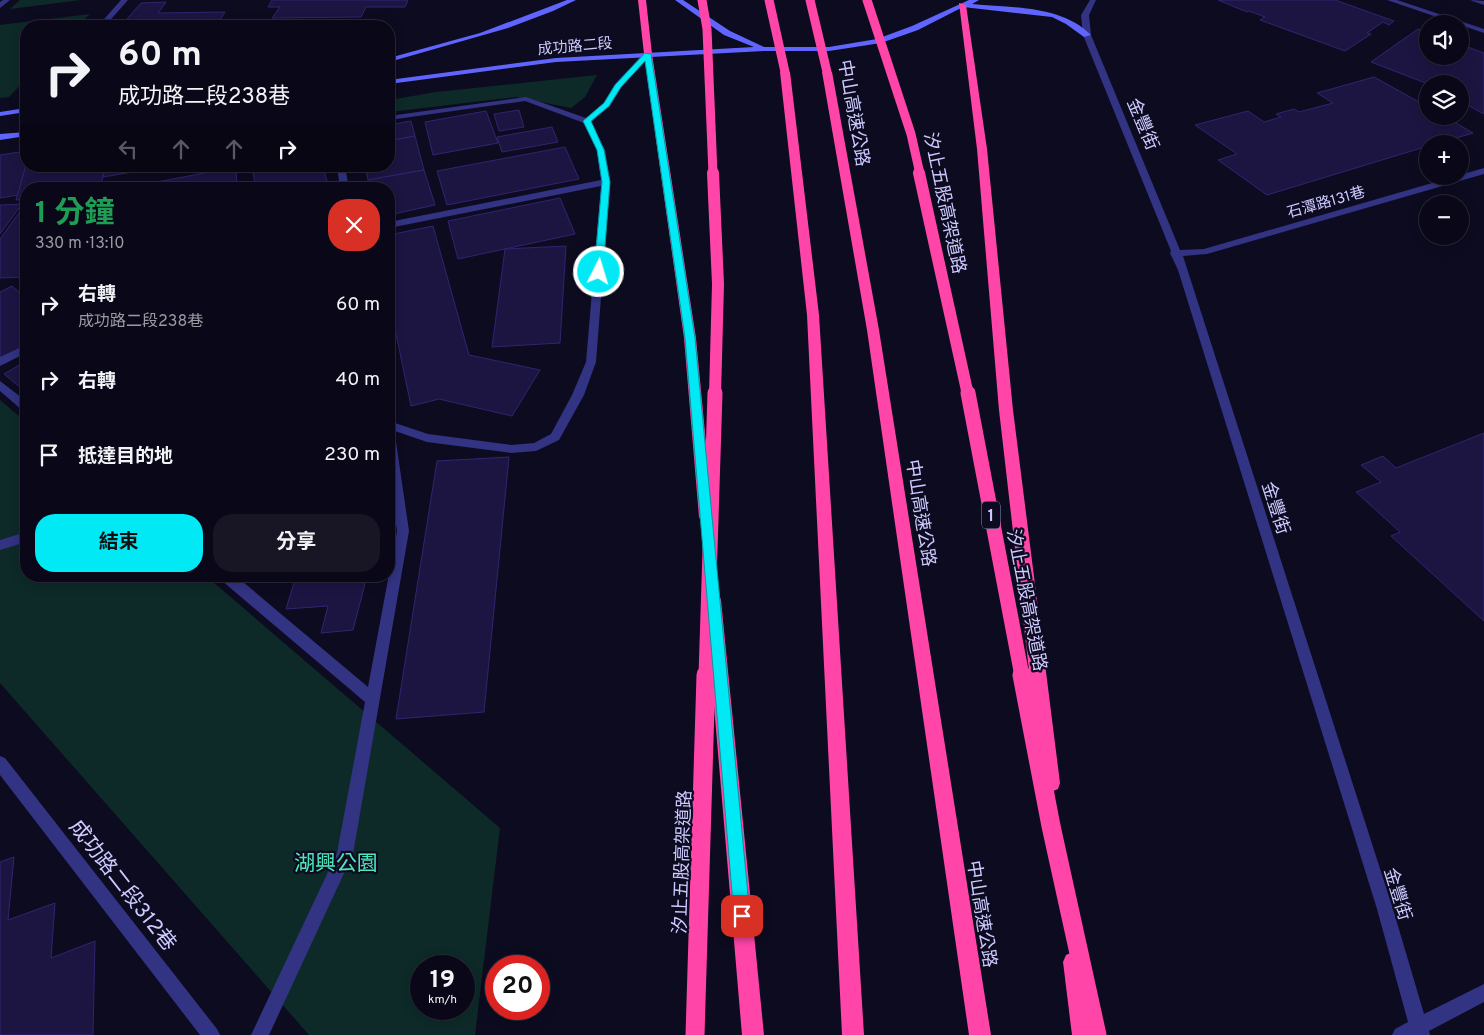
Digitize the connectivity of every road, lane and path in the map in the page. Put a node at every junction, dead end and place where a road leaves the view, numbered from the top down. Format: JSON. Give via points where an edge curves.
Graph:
{"nodes":[{"id":1,"x":7,"y":0,"type":"edge"},
{"id":2,"x":125,"y":0,"type":"edge"},
{"id":3,"x":573,"y":0,"type":"edge"},
{"id":4,"x":642,"y":0,"type":"edge"},
{"id":5,"x":678,"y":0,"type":"edge"},
{"id":6,"x":702,"y":0,"type":"edge"},
{"id":7,"x":769,"y":0,"type":"edge"},
{"id":8,"x":810,"y":0,"type":"edge"},
{"id":9,"x":866,"y":0,"type":"edge"},
{"id":10,"x":976,"y":0,"type":"edge"},
{"id":11,"x":1093,"y":0,"type":"edge"},
{"id":12,"x":1390,"y":0,"type":"edge"},
{"id":13,"x":1474,"y":0,"type":"edge"},
{"id":14,"x":961,"y":2,"type":"edge"},
{"id":15,"x":1484,"y":3,"type":"edge"},
{"id":16,"x":0,"y":6,"type":"edge"},
{"id":17,"x":107,"y":20,"type":"edge"},
{"id":18,"x":1484,"y":31,"type":"edge"},
{"id":19,"x":1087,"y":35,"type":"junction"},
{"id":20,"x":764,"y":49,"type":"junction"},
{"id":21,"x":648,"y":54,"type":"junction"},
{"id":22,"x":395,"y":59,"type":"edge"},
{"id":23,"x":395,"y":81,"type":"edge"},
{"id":24,"x":20,"y":110,"type":"edge"},
{"id":25,"x":0,"y":114,"type":"edge"},
{"id":26,"x":395,"y":117,"type":"edge"},
{"id":27,"x":587,"y":121,"type":"junction"},
{"id":28,"x":20,"y":135,"type":"edge"},
{"id":29,"x":0,"y":137,"type":"edge"},
{"id":30,"x":1484,"y":170,"type":"edge"},
{"id":31,"x":606,"y":182,"type":"junction"},
{"id":32,"x":395,"y":224,"type":"edge"},
{"id":33,"x":1175,"y":253,"type":"junction"},
{"id":34,"x":20,"y":352,"type":"edge"},
{"id":35,"x":0,"y":362,"type":"edge"},
{"id":36,"x":0,"y":385,"type":"edge"},
{"id":37,"x":20,"y":402,"type":"edge"},
{"id":38,"x":395,"y":428,"type":"edge"},
{"id":39,"x":395,"y":476,"type":"edge"},
{"id":40,"x":20,"y":538,"type":"edge"},
{"id":41,"x":0,"y":545,"type":"edge"},
{"id":42,"x":395,"y":576,"type":"edge"},
{"id":43,"x":233,"y":582,"type":"edge"},
{"id":44,"x":394,"y":582,"type":"edge"},
{"id":45,"x":373,"y":700,"type":"junction"},
{"id":46,"x":0,"y":763,"type":"edge"},
{"id":47,"x":1484,"y":993,"type":"edge"},
{"id":48,"x":1420,"y":1030,"type":"edge"},
{"id":49,"x":211,"y":1035,"type":"edge"},
{"id":50,"x":260,"y":1035,"type":"edge"},
{"id":51,"x":695,"y":1035,"type":"edge"},
{"id":52,"x":753,"y":1035,"type":"edge"},
{"id":53,"x":853,"y":1035,"type":"edge"},
{"id":54,"x":980,"y":1035,"type":"edge"},
{"id":55,"x":1083,"y":1035,"type":"edge"},
{"id":56,"x":1098,"y":1035,"type":"edge"},
{"id":57,"x":1401,"y":1035,"type":"edge"}],
"edges":[{"from":1,"to":16,"type":"street"},
{"from":2,"to":17,"type":"street"},
{"from":3,"to":22,"type":"main road","name":"成功路二段","via":[[546,13],[433,50]]},
{"from":4,"to":21,"type":"highway"},
{"from":5,"to":20,"type":"main road","name":"成功路二段","via":[[728,33]]},
{"from":6,"to":51,"type":"highway","name":"汐止五股高架道路","bridge":true,"via":[[707,29],[718,284]]},
{"from":7,"to":53,"type":"highway","bridge":true,"via":[[785,72],[813,315]]},
{"from":8,"to":54,"type":"highway","name":"中山高速公路","bridge":true,"via":[[827,72],[873,330]]},
{"from":9,"to":56,"type":"highway","name":"汐止五股高架道路","number":"1","bridge":true,"via":[[911,134],[970,409],[1051,826]]},
{"from":10,"to":14,"type":"main road","name":"成功路二段"},
{"from":11,"to":19,"type":"street","name":"金豐街","via":[[1085,15]]},
{"from":12,"to":18,"type":"street"},
{"from":13,"to":15,"type":"street"},
{"from":14,"to":19,"type":"main road","via":[[1053,15]]},
{"from":14,"to":20,"type":"main road","name":"成功路二段","via":[[915,28],[878,41],[829,49]]},
{"from":14,"to":55,"type":"highway","via":[[982,149],[1006,410]]},
{"from":19,"to":33,"type":"street","name":"金豐街","via":[[1164,218]]},
{"from":20,"to":21,"type":"main road","name":"成功路二段"},
{"from":21,"to":23,"type":"main road","name":"成功路二段","via":[[556,60]]},
{"from":21,"to":27,"type":"street","via":[[618,86],[607,104]]},
{"from":21,"to":52,"type":"highway","via":[[690,338]]},
{"from":24,"to":25,"type":"main road"},
{"from":26,"to":27,"type":"street","via":[[526,99]]},
{"from":27,"to":31,"type":"street","via":[[601,150]]},
{"from":28,"to":29,"type":"main road"},
{"from":30,"to":33,"type":"street","name":"石潭路131巷","via":[[1204,252]]},
{"from":31,"to":32,"type":"street"},
{"from":31,"to":38,"type":"street","via":[[591,362],[578,395],[555,436],[536,447],[511,449],[426,438]]},
{"from":33,"to":48,"type":"street","name":"金豐街","via":[[1385,909]]},
{"from":34,"to":35,"type":"street"},
{"from":36,"to":37,"type":"street"},
{"from":39,"to":42,"type":"street","via":[[403,531]]},
{"from":40,"to":41,"type":"street"},
{"from":43,"to":45,"type":"street"},
{"from":44,"to":45,"type":"street"},
{"from":45,"to":50,"type":"street","via":[[345,854]]},
{"from":46,"to":49,"type":"street","name":"成功路二段312巷"},
{"from":47,"to":48,"type":"street"},
{"from":48,"to":57,"type":"street"}]}
